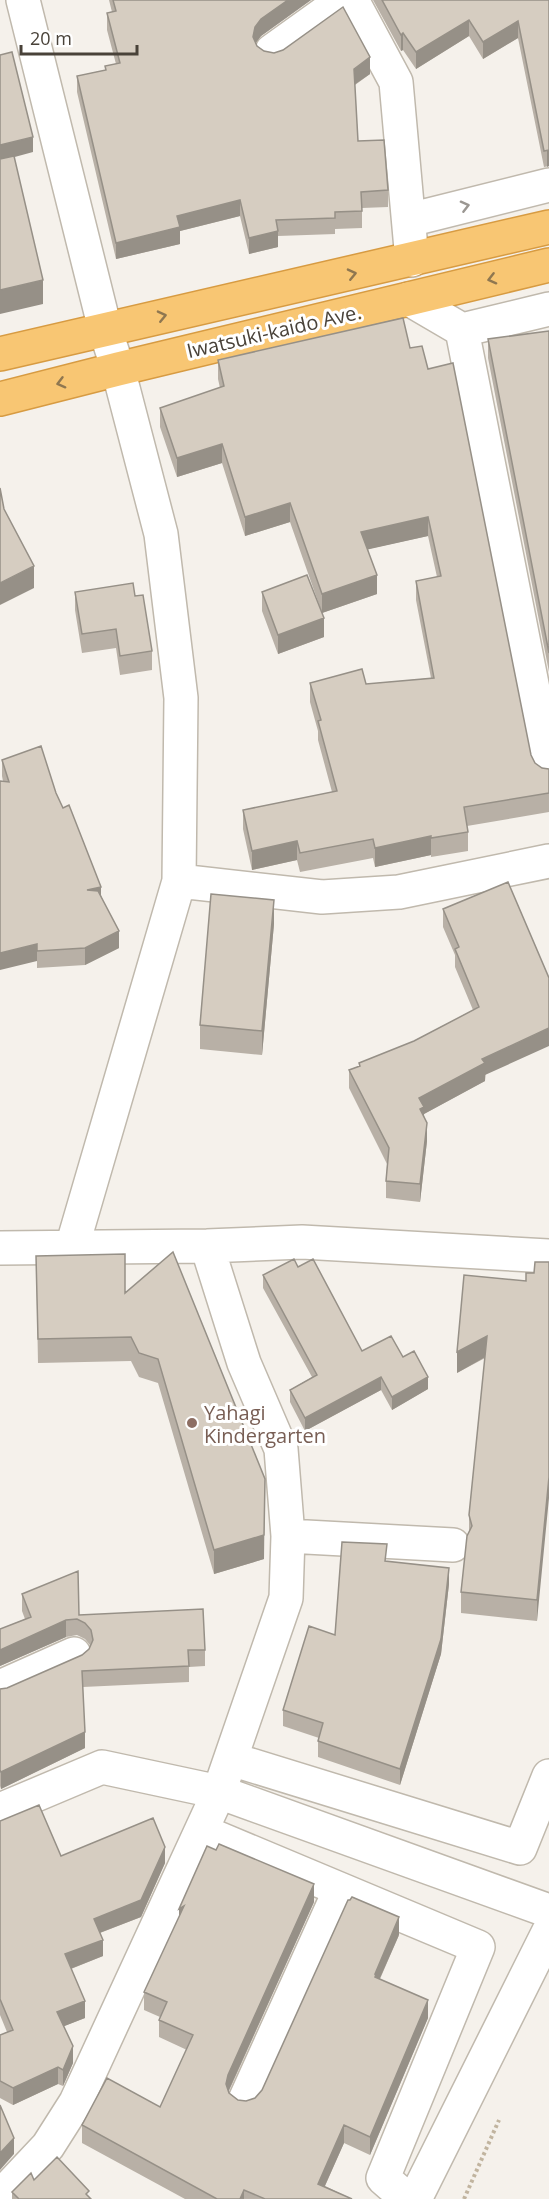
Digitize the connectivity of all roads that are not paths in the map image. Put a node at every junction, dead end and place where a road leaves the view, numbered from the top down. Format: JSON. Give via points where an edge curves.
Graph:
{"nodes":[{"id":1,"x":23,"y":0,"type":"edge"},
{"id":2,"x":343,"y":0,"type":"edge"},
{"id":3,"x":352,"y":0,"type":"edge"},
{"id":4,"x":272,"y":51,"type":"edge"},
{"id":5,"x":549,"y":185,"type":"edge"},
{"id":6,"x":409,"y":220,"type":"junction"},
{"id":7,"x":549,"y":227,"type":"edge"},
{"id":8,"x":412,"y":260,"type":"junction"},
{"id":9,"x":549,"y":265,"type":"edge"},
{"id":10,"x":409,"y":299,"type":"junction"},
{"id":11,"x":549,"y":309,"type":"edge"},
{"id":12,"x":105,"y":329,"type":"junction"},
{"id":13,"x":462,"y":330,"type":"junction"},
{"id":14,"x":0,"y":354,"type":"edge"},
{"id":15,"x":118,"y":369,"type":"junction"},
{"id":16,"x":0,"y":399,"type":"edge"},
{"id":17,"x":549,"y":770,"type":"edge"},
{"id":18,"x":549,"y":861,"type":"edge"},
{"id":19,"x":179,"y":881,"type":"junction"},
{"id":20,"x":207,"y":1246,"type":"junction"},
{"id":21,"x":72,"y":1247,"type":"junction"},
{"id":22,"x":0,"y":1248,"type":"edge"},
{"id":23,"x":549,"y":1256,"type":"edge"},
{"id":24,"x":288,"y":1536,"type":"junction"},
{"id":25,"x":453,"y":1545,"type":"dead end"},
{"id":26,"x":74,"y":1654,"type":"dead end"},
{"id":27,"x":0,"y":1687,"type":"edge"},
{"id":28,"x":231,"y":1759,"type":"junction"},
{"id":29,"x":549,"y":1776,"type":"edge"},
{"id":30,"x":219,"y":1792,"type":"junction"},
{"id":31,"x":0,"y":1810,"type":"edge"},
{"id":32,"x":201,"y":1831,"type":"junction"},
{"id":33,"x":340,"y":1890,"type":"junction"},
{"id":34,"x":549,"y":1911,"type":"edge"},
{"id":35,"x":549,"y":1931,"type":"edge"},
{"id":36,"x":245,"y":2100,"type":"edge"},
{"id":37,"x":0,"y":2197,"type":"edge"},
{"id":38,"x":407,"y":2199,"type":"edge"},
{"id":39,"x":415,"y":2199,"type":"edge"}],
"edges":[{"from":1,"to":12,"type":"street"},
{"from":2,"to":4,"type":"street"},
{"from":3,"to":6,"type":"street","via":[[396,82]]},
{"from":6,"to":5,"type":"street","one_way":true},
{"from":6,"to":8,"type":"street"},
{"from":7,"to":8,"type":"highway","name":"Iwatsuki-kaido Ave."},
{"from":12,"to":8,"type":"highway","name":"Iwatsuki-kaido Ave.","one_way":true},
{"from":9,"to":10,"type":"highway","name":"Iwatsuki-kaido Ave.","one_way":true},
{"from":10,"to":13,"type":"street"},
{"from":10,"to":15,"type":"highway","name":"Iwatsuki-kaido Ave."},
{"from":11,"to":13,"type":"street"},
{"from":12,"to":14,"type":"highway","name":"Iwatsuki-kaido Ave."},
{"from":12,"to":15,"type":"street"},
{"from":13,"to":17,"type":"street"},
{"from":15,"to":16,"type":"highway","name":"Iwatsuki-kaido Ave.","one_way":true},
{"from":15,"to":19,"type":"street","via":[[161,534],[182,698]]},
{"from":18,"to":19,"type":"street","via":[[399,892],[322,897]]},
{"from":19,"to":21,"type":"street"},
{"from":20,"to":21,"type":"street"},
{"from":20,"to":23,"type":"street","via":[[302,1242]]},
{"from":20,"to":24,"type":"street","via":[[244,1363],[281,1449]]},
{"from":21,"to":22,"type":"street"},
{"from":24,"to":25,"type":"street"},
{"from":24,"to":28,"type":"street","via":[[286,1598]]},
{"from":26,"to":27,"type":"street"},
{"from":28,"to":29,"type":"street","via":[[520,1848]]},
{"from":28,"to":30,"type":"street"},
{"from":30,"to":31,"type":"street","via":[[102,1767]]},
{"from":30,"to":32,"type":"street"},
{"from":30,"to":34,"type":"street"},
{"from":32,"to":33,"type":"street"},
{"from":32,"to":37,"type":"street","via":[[76,2102],[48,2146]]},
{"from":33,"to":36,"type":"street"},
{"from":33,"to":38,"type":"street","via":[[478,1947],[383,2178]]},
{"from":35,"to":39,"type":"street"}]}
